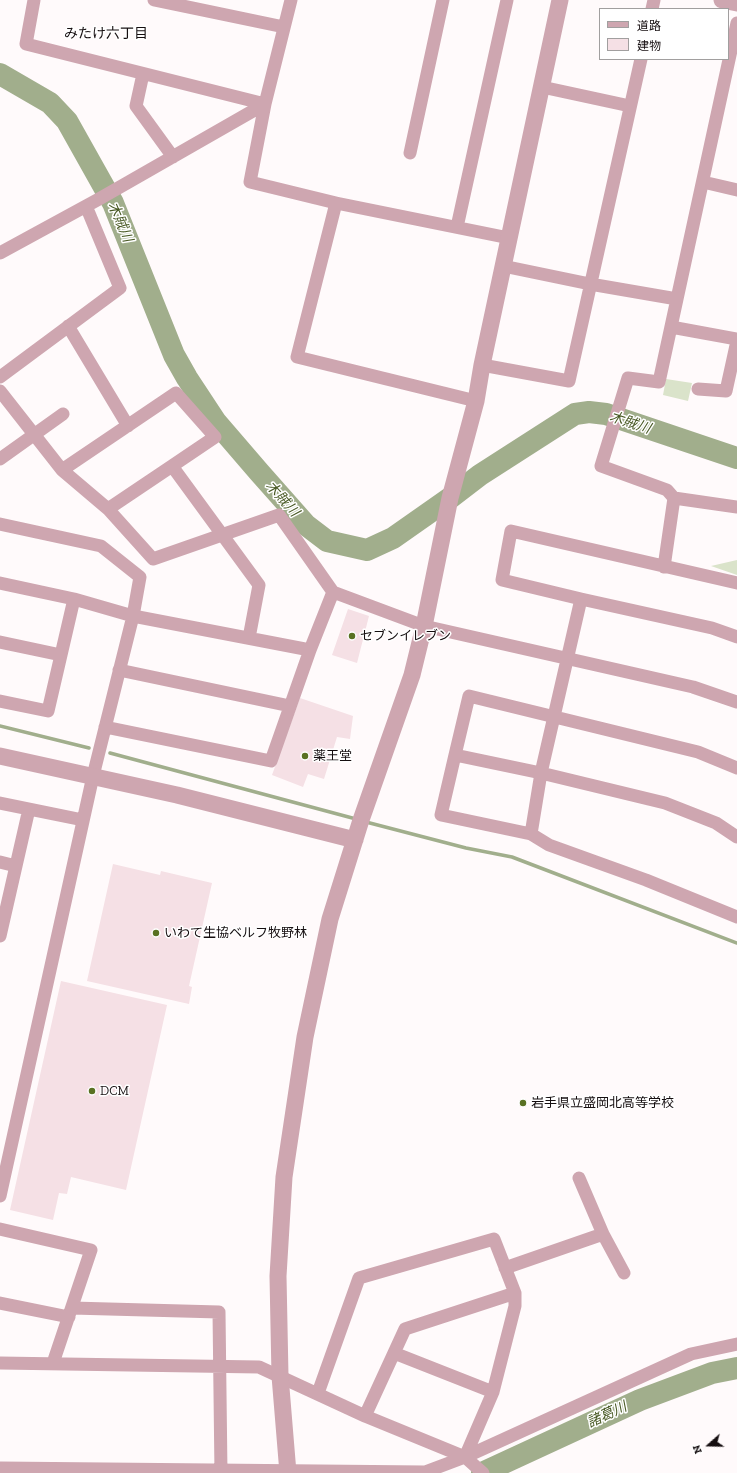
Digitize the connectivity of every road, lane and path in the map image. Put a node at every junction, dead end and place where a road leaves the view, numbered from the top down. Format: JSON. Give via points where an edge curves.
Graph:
{"nodes":[{"id":1,"x":34,"y":0,"type":"edge"},
{"id":2,"x":154,"y":0,"type":"edge"},
{"id":3,"x":291,"y":0,"type":"edge"},
{"id":4,"x":443,"y":0,"type":"edge"},
{"id":5,"x":507,"y":0,"type":"edge"},
{"id":6,"x":560,"y":0,"type":"edge"},
{"id":7,"x":722,"y":0,"type":"edge"},
{"id":8,"x":737,"y":3,"type":"edge"},
{"id":9,"x":737,"y":23,"type":"edge"},
{"id":10,"x":284,"y":27,"type":"junction"},
{"id":11,"x":641,"y":60,"type":"edge"},
{"id":12,"x":143,"y":74,"type":"junction"},
{"id":13,"x":542,"y":87,"type":"junction"},
{"id":14,"x":265,"y":104,"type":"junction"},
{"id":15,"x":630,"y":106,"type":"junction"},
{"id":16,"x":410,"y":153,"type":"dead end"},
{"id":17,"x":173,"y":157,"type":"junction"},
{"id":18,"x":703,"y":182,"type":"junction"},
{"id":19,"x":737,"y":190,"type":"edge"},
{"id":20,"x":336,"y":203,"type":"junction"},
{"id":21,"x":86,"y":206,"type":"junction"},
{"id":22,"x":457,"y":228,"type":"junction"},
{"id":23,"x":509,"y":238,"type":"junction"},
{"id":24,"x":0,"y":253,"type":"edge"},
{"id":25,"x":503,"y":266,"type":"junction"},
{"id":26,"x":590,"y":284,"type":"junction"},
{"id":27,"x":677,"y":299,"type":"junction"},
{"id":28,"x":68,"y":326,"type":"junction"},
{"id":29,"x":671,"y":327,"type":"junction"},
{"id":30,"x":737,"y":340,"type":"edge"},
{"id":31,"x":482,"y":365,"type":"junction"},
{"id":32,"x":0,"y":377,"type":"edge"},
{"id":33,"x":698,"y":389,"type":"dead end"},
{"id":34,"x":0,"y":391,"type":"edge"},
{"id":35,"x":476,"y":401,"type":"junction"},
{"id":36,"x":63,"y":414,"type":"dead end"},
{"id":37,"x":128,"y":426,"type":"junction"},
{"id":38,"x":33,"y":434,"type":"junction"},
{"id":39,"x":0,"y":459,"type":"edge"},
{"id":40,"x":172,"y":466,"type":"junction"},
{"id":41,"x":62,"y":470,"type":"junction"},
{"id":42,"x":674,"y":498,"type":"junction"},
{"id":43,"x":737,"y":507,"type":"edge"},
{"id":44,"x":108,"y":508,"type":"junction"},
{"id":45,"x":0,"y":524,"type":"edge"},
{"id":46,"x":222,"y":535,"type":"junction"},
{"id":47,"x":664,"y":567,"type":"junction"},
{"id":48,"x":0,"y":583,"type":"edge"},
{"id":49,"x":737,"y":583,"type":"edge"},
{"id":50,"x":333,"y":592,"type":"junction"},
{"id":51,"x":74,"y":599,"type":"junction"},
{"id":52,"x":581,"y":599,"type":"junction"},
{"id":53,"x":132,"y":616,"type":"junction"},
{"id":54,"x":424,"y":626,"type":"junction"},
{"id":55,"x":737,"y":637,"type":"edge"},
{"id":56,"x":248,"y":638,"type":"junction"},
{"id":57,"x":0,"y":642,"type":"edge"},
{"id":58,"x":310,"y":650,"type":"junction"},
{"id":59,"x":61,"y":655,"type":"junction"},
{"id":60,"x":567,"y":658,"type":"junction"},
{"id":61,"x":119,"y":670,"type":"junction"},
{"id":62,"x":0,"y":701,"type":"edge"},
{"id":63,"x":737,"y":702,"type":"edge"},
{"id":64,"x":290,"y":706,"type":"junction"},
{"id":65,"x":554,"y":716,"type":"junction"},
{"id":66,"x":105,"y":727,"type":"junction"},
{"id":67,"x":455,"y":755,"type":"junction"},
{"id":68,"x":0,"y":756,"type":"edge"},
{"id":69,"x":737,"y":768,"type":"edge"},
{"id":70,"x":541,"y":773,"type":"junction"},
{"id":71,"x":93,"y":776,"type":"junction"},
{"id":72,"x":0,"y":803,"type":"edge"},
{"id":73,"x":29,"y":809,"type":"junction"},
{"id":74,"x":83,"y":820,"type":"junction"},
{"id":75,"x":531,"y":834,"type":"junction"},
{"id":76,"x":737,"y":837,"type":"edge"},
{"id":77,"x":355,"y":840,"type":"junction"},
{"id":78,"x":737,"y":917,"type":"edge"},
{"id":79,"x":2,"y":920,"type":"edge"},
{"id":80,"x":0,"y":936,"type":"edge"},
{"id":81,"x":579,"y":1178,"type":"dead end"},
{"id":82,"x":0,"y":1196,"type":"edge"},
{"id":83,"x":0,"y":1229,"type":"edge"},
{"id":84,"x":603,"y":1234,"type":"junction"},
{"id":85,"x":505,"y":1268,"type":"junction"},
{"id":86,"x":624,"y":1273,"type":"dead end"},
{"id":87,"x":515,"y":1293,"type":"junction"},
{"id":88,"x":0,"y":1303,"type":"edge"},
{"id":89,"x":70,"y":1312,"type":"junction"},
{"id":90,"x":737,"y":1344,"type":"edge"},
{"id":91,"x":394,"y":1353,"type":"junction"},
{"id":92,"x":0,"y":1363,"type":"edge"},
{"id":93,"x":53,"y":1364,"type":"junction"},
{"id":94,"x":220,"y":1366,"type":"junction"},
{"id":95,"x":280,"y":1376,"type":"junction"},
{"id":96,"x":493,"y":1392,"type":"junction"},
{"id":97,"x":318,"y":1393,"type":"junction"},
{"id":98,"x":365,"y":1416,"type":"junction"},
{"id":99,"x":468,"y":1460,"type":"junction"},
{"id":100,"x":4,"y":1470,"type":"edge"},
{"id":101,"x":221,"y":1471,"type":"edge"},
{"id":102,"x":176,"y":1472,"type":"edge"},
{"id":103,"x":288,"y":1472,"type":"edge"},
{"id":104,"x":483,"y":1473,"type":"edge"}],
"edges":[{"from":1,"to":12,"type":"street","via":[[26,44]]},
{"from":2,"to":10,"type":"street"},
{"from":3,"to":10,"type":"street"},
{"from":4,"to":16,"type":"street"},
{"from":5,"to":22,"type":"street"},
{"from":6,"to":13,"type":"street"},
{"from":7,"to":8,"type":"street"},
{"from":9,"to":18,"type":"street"},
{"from":10,"to":14,"type":"street"},
{"from":11,"to":15,"type":"street"},
{"from":12,"to":14,"type":"street"},
{"from":12,"to":17,"type":"street","via":[[136,106]]},
{"from":13,"to":15,"type":"street"},
{"from":13,"to":23,"type":"street"},
{"from":14,"to":17,"type":"street"},
{"from":14,"to":20,"type":"street","via":[[250,182]]},
{"from":15,"to":26,"type":"street"},
{"from":17,"to":21,"type":"street"},
{"from":18,"to":19,"type":"street"},
{"from":18,"to":27,"type":"street"},
{"from":20,"to":22,"type":"street"},
{"from":20,"to":35,"type":"street","via":[[297,357]]},
{"from":21,"to":24,"type":"street"},
{"from":21,"to":28,"type":"street","via":[[120,288]]},
{"from":22,"to":23,"type":"street"},
{"from":23,"to":25,"type":"street"},
{"from":25,"to":26,"type":"street"},
{"from":25,"to":31,"type":"street"},
{"from":26,"to":27,"type":"street"},
{"from":26,"to":31,"type":"street","via":[[569,381]]},
{"from":27,"to":29,"type":"street"},
{"from":28,"to":32,"type":"street"},
{"from":28,"to":37,"type":"street"},
{"from":29,"to":30,"type":"street"},
{"from":29,"to":42,"type":"street","via":[[659,382],[628,378],[601,466],[667,490]]},
{"from":30,"to":33,"type":"street","via":[[726,391]]},
{"from":31,"to":35,"type":"street"},
{"from":34,"to":38,"type":"street"},
{"from":35,"to":54,"type":"street","via":[[450,498]]},
{"from":36,"to":38,"type":"street"},
{"from":37,"to":40,"type":"street","via":[[176,393],[215,437]]},
{"from":37,"to":41,"type":"street"},
{"from":38,"to":39,"type":"street"},
{"from":38,"to":41,"type":"street"},
{"from":40,"to":44,"type":"street"},
{"from":40,"to":46,"type":"street"},
{"from":41,"to":44,"type":"street"},
{"from":42,"to":43,"type":"street"},
{"from":42,"to":47,"type":"street"},
{"from":44,"to":46,"type":"street","via":[[153,560]]},
{"from":45,"to":53,"type":"street","via":[[101,546],[140,577]]},
{"from":46,"to":50,"type":"street","via":[[278,515]]},
{"from":46,"to":56,"type":"street","via":[[259,586]]},
{"from":47,"to":49,"type":"street"},
{"from":47,"to":52,"type":"street","via":[[511,531],[502,580]]},
{"from":48,"to":51,"type":"street"},
{"from":50,"to":54,"type":"street"},
{"from":50,"to":58,"type":"street"},
{"from":51,"to":53,"type":"street"},
{"from":51,"to":59,"type":"street"},
{"from":52,"to":55,"type":"street","via":[[712,628]]},
{"from":52,"to":60,"type":"street"},
{"from":53,"to":56,"type":"street"},
{"from":53,"to":61,"type":"street"},
{"from":54,"to":60,"type":"street"},
{"from":54,"to":77,"type":"street","via":[[412,675]]},
{"from":56,"to":58,"type":"street"},
{"from":57,"to":59,"type":"street"},
{"from":58,"to":64,"type":"street"},
{"from":59,"to":62,"type":"street","via":[[48,711]]},
{"from":60,"to":63,"type":"street","via":[[693,687]]},
{"from":60,"to":65,"type":"street"},
{"from":61,"to":64,"type":"street"},
{"from":61,"to":66,"type":"street"},
{"from":64,"to":66,"type":"street","via":[[271,761]]},
{"from":65,"to":67,"type":"street","via":[[469,696]]},
{"from":65,"to":69,"type":"street","via":[[698,752]]},
{"from":65,"to":70,"type":"street"},
{"from":66,"to":71,"type":"street"},
{"from":67,"to":70,"type":"street"},
{"from":67,"to":75,"type":"street","via":[[442,815]]},
{"from":68,"to":71,"type":"street"},
{"from":70,"to":75,"type":"street"},
{"from":70,"to":76,"type":"street","via":[[665,804],[716,824]]},
{"from":71,"to":74,"type":"street"},
{"from":71,"to":77,"type":"street","via":[[226,806]]},
{"from":72,"to":73,"type":"street"},
{"from":73,"to":74,"type":"street"},
{"from":73,"to":79,"type":"street"},
{"from":74,"to":82,"type":"street"},
{"from":75,"to":78,"type":"street","via":[[549,845],[646,880]]},
{"from":77,"to":95,"type":"street","via":[[330,919],[305,1037],[284,1177],[278,1276]]},
{"from":79,"to":80,"type":"street"},
{"from":81,"to":84,"type":"street"},
{"from":83,"to":89,"type":"street","via":[[90,1250]]},
{"from":84,"to":85,"type":"street"},
{"from":84,"to":86,"type":"street"},
{"from":85,"to":87,"type":"street"},
{"from":85,"to":97,"type":"street","via":[[494,1239],[359,1278]]},
{"from":87,"to":91,"type":"street","via":[[405,1329]]},
{"from":87,"to":96,"type":"street","via":[[515,1306]]},
{"from":88,"to":89,"type":"street"},
{"from":89,"to":93,"type":"street"},
{"from":89,"to":94,"type":"street","via":[[220,1312]]},
{"from":90,"to":99,"type":"street","via":[[691,1354]]},
{"from":91,"to":96,"type":"street"},
{"from":91,"to":98,"type":"street"},
{"from":92,"to":93,"type":"street"},
{"from":93,"to":94,"type":"street"},
{"from":94,"to":95,"type":"street","via":[[259,1367]]},
{"from":94,"to":101,"type":"street"},
{"from":95,"to":97,"type":"street"},
{"from":95,"to":103,"type":"street"},
{"from":96,"to":99,"type":"street"},
{"from":97,"to":98,"type":"street"},
{"from":98,"to":99,"type":"street"},
{"from":99,"to":103,"type":"street","via":[[425,1472]]},
{"from":99,"to":104,"type":"street"},
{"from":100,"to":102,"type":"street","via":[[64,1468]]},
{"from":101,"to":102,"type":"street"},
{"from":101,"to":103,"type":"street"}]}
